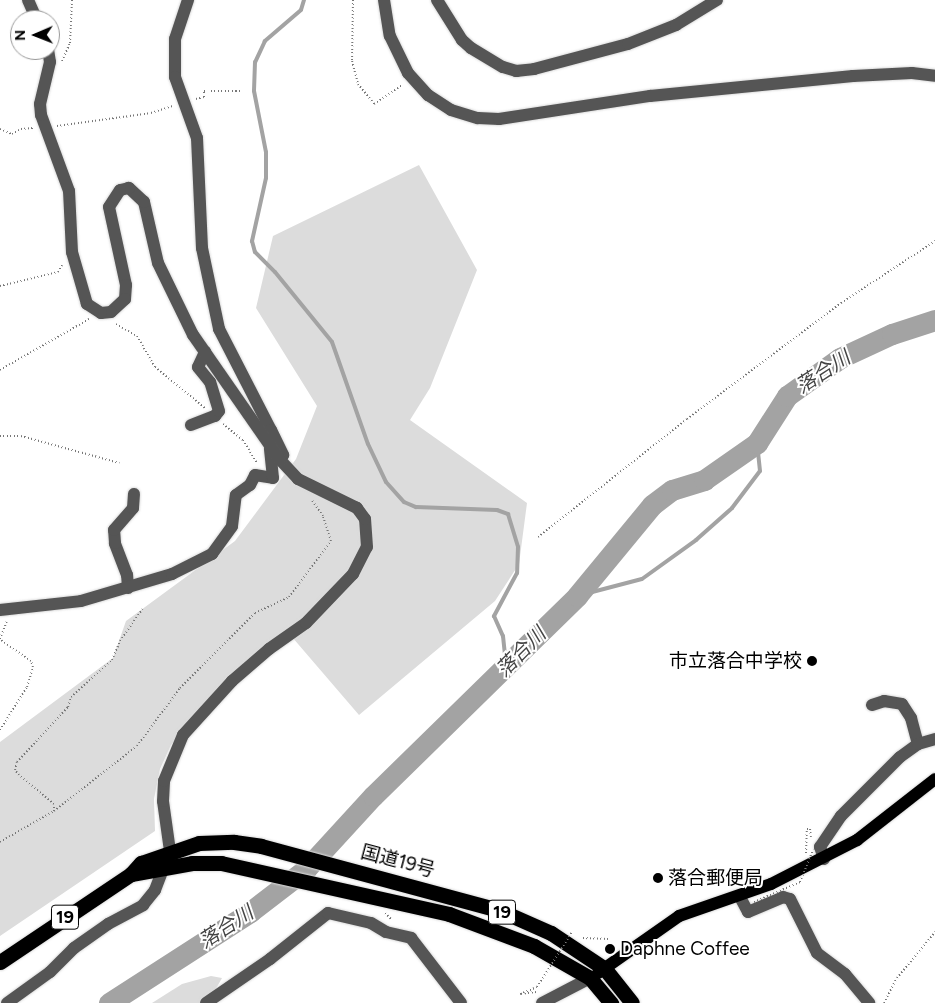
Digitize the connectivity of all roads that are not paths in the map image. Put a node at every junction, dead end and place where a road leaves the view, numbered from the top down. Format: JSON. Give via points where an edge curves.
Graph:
{"nodes":[{"id":1,"x":188,"y":0,"type":"edge"},
{"id":2,"x":384,"y":0,"type":"edge"},
{"id":3,"x":437,"y":0,"type":"edge"},
{"id":4,"x":717,"y":0,"type":"edge"},
{"id":5,"x":50,"y":60,"type":"edge"},
{"id":6,"x":935,"y":76,"type":"edge"},
{"id":7,"x":205,"y":352,"type":"junction"},
{"id":8,"x":191,"y":425,"type":"dead end"},
{"id":9,"x":270,"y":449,"type":"junction"},
{"id":10,"x":280,"y":460,"type":"junction"},
{"id":11,"x":134,"y":494,"type":"dead end"},
{"id":12,"x":128,"y":588,"type":"junction"},
{"id":13,"x":5,"y":610,"type":"edge"},
{"id":14,"x":872,"y":705,"type":"dead end"},
{"id":15,"x":935,"y":739,"type":"edge"},
{"id":16,"x":918,"y":744,"type":"junction"},
{"id":17,"x":935,"y":779,"type":"edge"},
{"id":18,"x":170,"y":851,"type":"junction"},
{"id":19,"x":824,"y":859,"type":"junction"},
{"id":20,"x":162,"y":871,"type":"junction"},
{"id":21,"x":132,"y":874,"type":"junction"},
{"id":22,"x":740,"y":896,"type":"junction"},
{"id":23,"x":0,"y":962,"type":"edge"},
{"id":24,"x":604,"y":969,"type":"junction"},
{"id":25,"x":590,"y":978,"type":"junction"},
{"id":26,"x":537,"y":995,"type":"edge"},
{"id":27,"x":7,"y":1003,"type":"edge"},
{"id":28,"x":206,"y":1003,"type":"edge"},
{"id":29,"x":461,"y":1003,"type":"edge"},
{"id":30,"x":610,"y":1003,"type":"edge"},
{"id":31,"x":632,"y":1003,"type":"edge"},
{"id":32,"x":868,"y":1003,"type":"edge"}],
"edges":[{"from":1,"to":10,"type":"street","via":[[175,39],[175,77],[197,138],[202,248],[219,328],[283,455]]},
{"from":2,"to":6,"type":"street","via":[[390,36],[408,73],[451,110],[478,118],[499,119],[650,96],[772,84],[894,73]]},
{"from":3,"to":4,"type":"street","via":[[471,48],[503,68],[516,71],[628,44],[676,25]]},
{"from":5,"to":7,"type":"street","via":[[40,104],[69,191],[72,252],[87,304],[102,312],[119,308],[125,299],[126,286],[109,207],[120,190],[129,188],[144,202],[158,262],[177,306]]},
{"from":7,"to":8,"type":"street","via":[[198,367],[210,382],[219,411],[215,416]]},
{"from":7,"to":9,"type":"street"},
{"from":9,"to":10,"type":"street"},
{"from":9,"to":12,"type":"street","via":[[273,478],[255,475],[250,485],[236,495],[232,526],[212,554],[172,574]]},
{"from":10,"to":18,"type":"street","via":[[298,479],[357,508],[365,519],[367,547],[354,574],[306,623],[232,681],[183,735],[164,781],[163,801]]},
{"from":11,"to":12,"type":"street","via":[[133,508],[114,530],[114,543],[127,575]]},
{"from":12,"to":13,"type":"street","via":[[81,601]]},
{"from":14,"to":16,"type":"street","via":[[884,701],[902,704],[911,718]]},
{"from":15,"to":16,"type":"street"},
{"from":16,"to":19,"type":"street","via":[[900,757],[841,816],[820,846]]},
{"from":17,"to":19,"type":"main road","via":[[857,840]]},
{"from":18,"to":20,"type":"street"},
{"from":18,"to":21,"type":"highway","name":"国道19号","number":"19","via":[[141,863]]},
{"from":18,"to":24,"type":"highway","name":"国道19号","number":"19","via":[[216,841],[261,846],[499,910],[551,933]]},
{"from":19,"to":22,"type":"main road"},
{"from":20,"to":21,"type":"highway","name":"国道19号","number":"19"},
{"from":20,"to":25,"type":"highway","name":"国道19号","number":"19","via":[[192,863],[221,863],[449,914],[534,946]]},
{"from":20,"to":27,"type":"street","via":[[155,890],[144,905],[108,924],[74,948],[50,972]]},
{"from":21,"to":23,"type":"highway","name":"国道19号","number":"19"},
{"from":22,"to":24,"type":"main road","via":[[680,916]]},
{"from":22,"to":32,"type":"street","via":[[748,912],[783,897],[790,899],[817,953],[845,974]]},
{"from":24,"to":25,"type":"main road"},
{"from":24,"to":31,"type":"highway","name":"国道19号","number":"19"},
{"from":25,"to":26,"type":"street"},
{"from":25,"to":30,"type":"highway","name":"国道19号","number":"19"},
{"from":28,"to":29,"type":"street","via":[[270,959],[328,913],[371,923],[386,932],[411,938]]}]}
